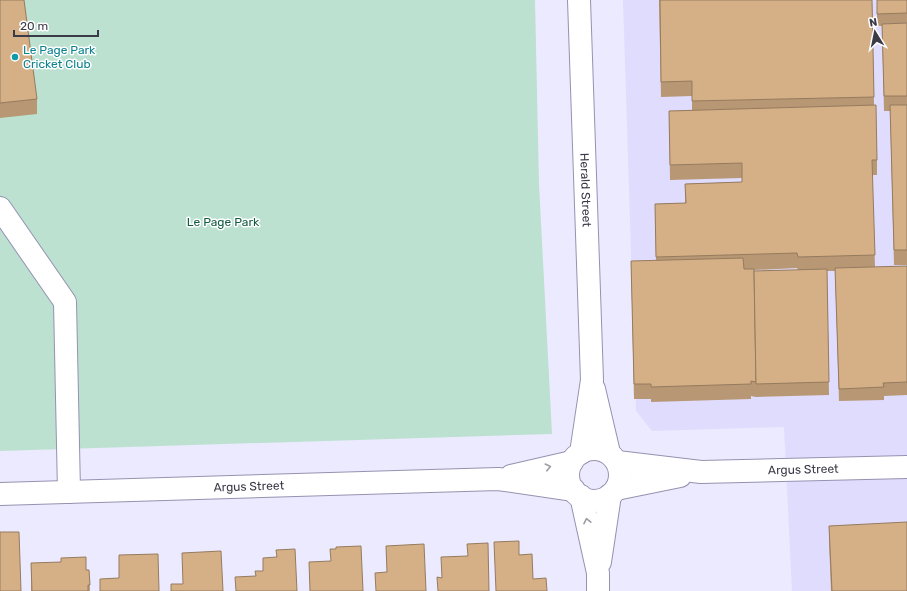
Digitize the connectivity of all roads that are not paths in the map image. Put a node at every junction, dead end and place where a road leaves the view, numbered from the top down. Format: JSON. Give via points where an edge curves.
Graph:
{"nodes":[{"id":1,"x":579,"y":0,"type":"edge"},
{"id":2,"x":0,"y":208,"type":"edge"},
{"id":3,"x":592,"y":380,"type":"junction"},
{"id":4,"x":576,"y":458,"type":"junction"},
{"id":5,"x":613,"y":458,"type":"junction"},
{"id":6,"x":907,"y":467,"type":"edge"},
{"id":7,"x":701,"y":472,"type":"junction"},
{"id":8,"x":498,"y":479,"type":"junction"},
{"id":9,"x":69,"y":492,"type":"junction"},
{"id":10,"x":613,"y":492,"type":"junction"},
{"id":11,"x":577,"y":493,"type":"junction"},
{"id":12,"x":0,"y":494,"type":"edge"},
{"id":13,"x":598,"y":582,"type":"edge"}],
"edges":[{"from":1,"to":3,"type":"street","name":"Herald Street"},
{"from":2,"to":9,"type":"street","via":[[65,302]]},
{"from":3,"to":4,"type":"street","name":"Herald Street"},
{"from":3,"to":5,"type":"street","name":"Herald Street"},
{"from":4,"to":5,"type":"street","via":[[595,449]]},
{"from":8,"to":4,"type":"street","name":"Argus Street","one_way":true},
{"from":4,"to":11,"type":"street","via":[[569,477]]},
{"from":5,"to":7,"type":"street","name":"Argus Street"},
{"from":5,"to":10,"type":"street","via":[[620,476]]},
{"from":6,"to":7,"type":"street","name":"Argus Street"},
{"from":7,"to":10,"type":"street","name":"Argus Street"},
{"from":8,"to":9,"type":"street","name":"Argus Street"},
{"from":8,"to":11,"type":"street","name":"Argus Street"},
{"from":9,"to":12,"type":"street","name":"Argus Street"},
{"from":10,"to":11,"type":"street","via":[[596,500]]},
{"from":10,"to":13,"type":"street"},
{"from":13,"to":11,"type":"street","one_way":true}]}
